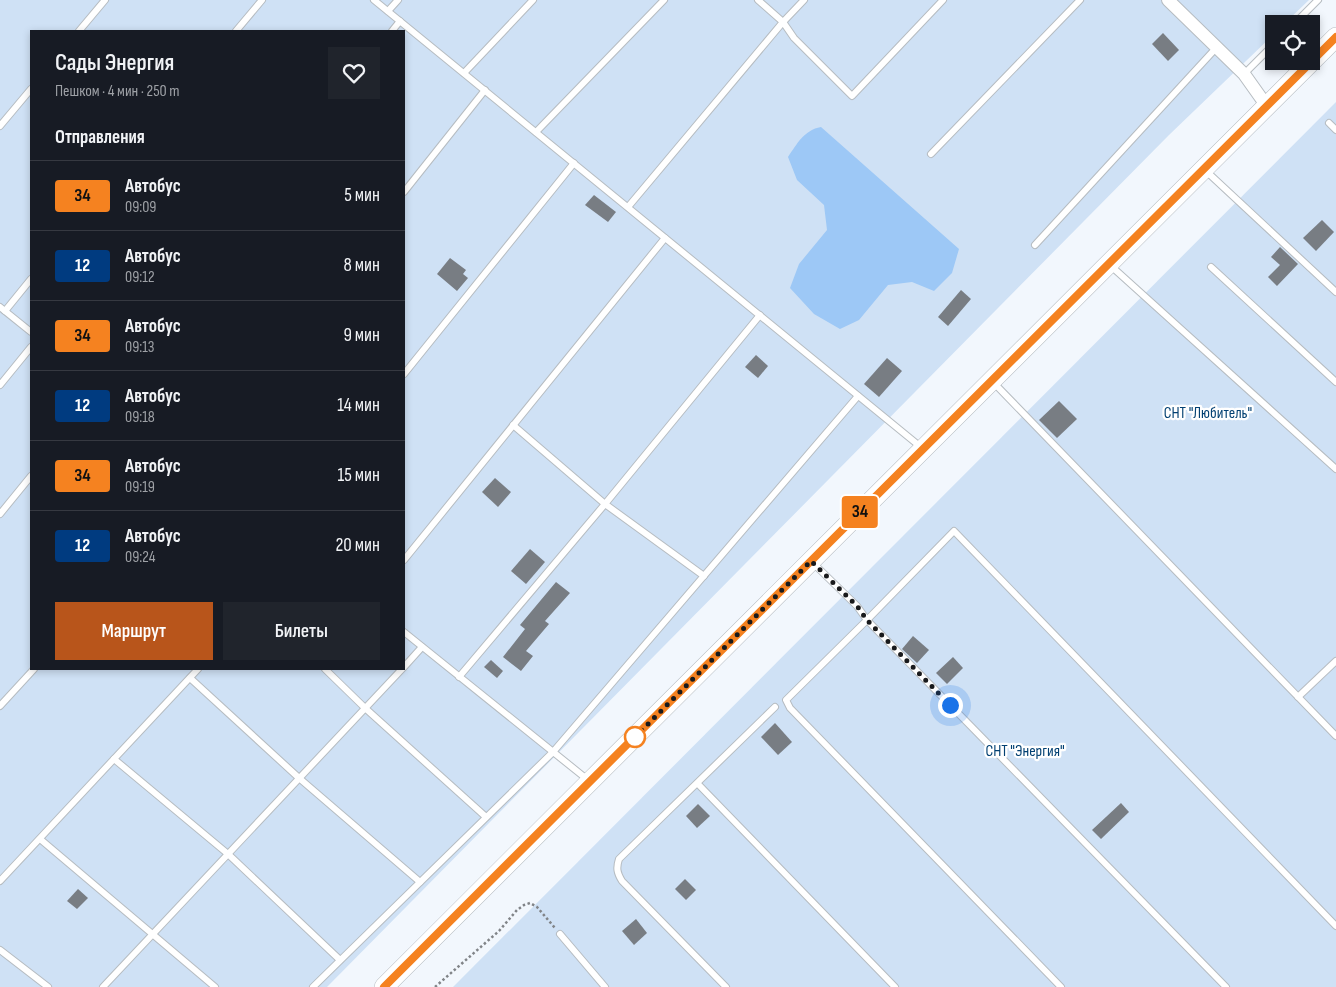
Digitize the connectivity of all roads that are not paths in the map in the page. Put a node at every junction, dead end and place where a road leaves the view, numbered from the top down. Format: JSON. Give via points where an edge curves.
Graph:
{"nodes":[{"id":1,"x":105,"y":0,"type":"edge"},
{"id":2,"x":262,"y":0,"type":"edge"},
{"id":3,"x":374,"y":0,"type":"edge"},
{"id":4,"x":398,"y":0,"type":"edge"},
{"id":5,"x":533,"y":0,"type":"edge"},
{"id":6,"x":664,"y":0,"type":"edge"},
{"id":7,"x":758,"y":0,"type":"edge"},
{"id":8,"x":804,"y":0,"type":"edge"},
{"id":9,"x":943,"y":0,"type":"edge"},
{"id":10,"x":1080,"y":0,"type":"edge"},
{"id":11,"x":1168,"y":0,"type":"edge"},
{"id":12,"x":1318,"y":0,"type":"edge"},
{"id":13,"x":388,"y":11,"type":"junction"},
{"id":14,"x":1303,"y":15,"type":"edge"},
{"id":15,"x":400,"y":21,"type":"junction"},
{"id":16,"x":783,"y":22,"type":"junction"},
{"id":17,"x":80,"y":30,"type":"edge"},
{"id":18,"x":237,"y":30,"type":"edge"},
{"id":19,"x":393,"y":30,"type":"edge"},
{"id":20,"x":1336,"y":37,"type":"edge"},
{"id":21,"x":1217,"y":47,"type":"junction"},
{"id":22,"x":1265,"y":53,"type":"edge"},
{"id":23,"x":464,"y":73,"type":"junction"},
{"id":24,"x":1244,"y":74,"type":"junction"},
{"id":25,"x":30,"y":90,"type":"edge"},
{"id":26,"x":485,"y":90,"type":"junction"},
{"id":27,"x":1266,"y":105,"type":"junction"},
{"id":28,"x":1329,"y":123,"type":"dead end"},
{"id":29,"x":0,"y":126,"type":"edge"},
{"id":30,"x":1336,"y":130,"type":"edge"},
{"id":31,"x":536,"y":132,"type":"junction"},
{"id":32,"x":931,"y":154,"type":"dead end"},
{"id":33,"x":574,"y":163,"type":"junction"},
{"id":34,"x":1203,"y":168,"type":"junction"},
{"id":35,"x":405,"y":191,"type":"edge"},
{"id":36,"x":628,"y":207,"type":"junction"},
{"id":37,"x":665,"y":238,"type":"junction"},
{"id":38,"x":1035,"y":245,"type":"dead end"},
{"id":39,"x":1108,"y":263,"type":"junction"},
{"id":40,"x":1211,"y":267,"type":"dead end"},
{"id":41,"x":30,"y":280,"type":"edge"},
{"id":42,"x":1336,"y":292,"type":"edge"},
{"id":43,"x":2,"y":309,"type":"edge"},
{"id":44,"x":760,"y":315,"type":"junction"},
{"id":45,"x":30,"y":331,"type":"edge"},
{"id":46,"x":30,"y":348,"type":"edge"},
{"id":47,"x":405,"y":373,"type":"edge"},
{"id":48,"x":991,"y":380,"type":"junction"},
{"id":49,"x":1336,"y":382,"type":"edge"},
{"id":50,"x":0,"y":385,"type":"edge"},
{"id":51,"x":858,"y":396,"type":"junction"},
{"id":52,"x":513,"y":425,"type":"junction"},
{"id":53,"x":923,"y":449,"type":"junction"},
{"id":54,"x":1336,"y":469,"type":"edge"},
{"id":55,"x":30,"y":477,"type":"edge"},
{"id":56,"x":605,"y":504,"type":"junction"},
{"id":57,"x":0,"y":514,"type":"edge"},
{"id":58,"x":405,"y":559,"type":"edge"},
{"id":59,"x":811,"y":561,"type":"junction"},
{"id":60,"x":704,"y":576,"type":"junction"},
{"id":61,"x":867,"y":620,"type":"junction"},
{"id":62,"x":405,"y":633,"type":"edge"},
{"id":63,"x":422,"y":647,"type":"junction"},
{"id":64,"x":1336,"y":661,"type":"edge"},
{"id":65,"x":405,"y":666,"type":"edge"},
{"id":66,"x":33,"y":670,"type":"edge"},
{"id":67,"x":197,"y":670,"type":"edge"},
{"id":68,"x":326,"y":670,"type":"edge"},
{"id":69,"x":401,"y":670,"type":"edge"},
{"id":70,"x":459,"y":677,"type":"junction"},
{"id":71,"x":190,"y":678,"type":"junction"},
{"id":72,"x":1298,"y":696,"type":"junction"},
{"id":73,"x":0,"y":706,"type":"edge"},
{"id":74,"x":775,"y":707,"type":"dead end"},
{"id":75,"x":365,"y":708,"type":"junction"},
{"id":76,"x":1336,"y":736,"type":"edge"},
{"id":77,"x":553,"y":752,"type":"junction"},
{"id":78,"x":114,"y":759,"type":"junction"},
{"id":79,"x":299,"y":778,"type":"junction"},
{"id":80,"x":590,"y":782,"type":"junction"},
{"id":81,"x":698,"y":784,"type":"junction"},
{"id":82,"x":486,"y":817,"type":"junction"},
{"id":83,"x":40,"y":839,"type":"junction"},
{"id":84,"x":228,"y":854,"type":"junction"},
{"id":85,"x":0,"y":881,"type":"edge"},
{"id":86,"x":420,"y":882,"type":"junction"},
{"id":87,"x":1336,"y":926,"type":"edge"},
{"id":88,"x":153,"y":934,"type":"junction"},
{"id":89,"x":560,"y":934,"type":"road end"},
{"id":90,"x":0,"y":950,"type":"edge"},
{"id":91,"x":340,"y":960,"type":"junction"},
{"id":92,"x":602,"y":986,"type":"edge"},
{"id":93,"x":48,"y":987,"type":"edge"},
{"id":94,"x":103,"y":987,"type":"edge"},
{"id":95,"x":215,"y":987,"type":"edge"},
{"id":96,"x":313,"y":987,"type":"edge"},
{"id":97,"x":384,"y":987,"type":"edge"},
{"id":98,"x":726,"y":987,"type":"edge"},
{"id":99,"x":894,"y":987,"type":"edge"},
{"id":100,"x":1061,"y":987,"type":"edge"},
{"id":101,"x":1226,"y":987,"type":"edge"}],
"edges":[{"from":1,"to":17,"type":"lane"},
{"from":2,"to":18,"type":"lane"},
{"from":3,"to":13,"type":"lane"},
{"from":4,"to":13,"type":"lane"},
{"from":5,"to":23,"type":"lane"},
{"from":6,"to":31,"type":"lane"},
{"from":7,"to":16,"type":"lane"},
{"from":8,"to":16,"type":"lane"},
{"from":9,"to":16,"type":"lane","via":[[852,96],[794,38]]},
{"from":10,"to":32,"type":"lane"},
{"from":11,"to":21,"type":"street"},
{"from":12,"to":14,"type":"lane"},
{"from":13,"to":15,"type":"lane"},
{"from":15,"to":19,"type":"lane"},
{"from":15,"to":23,"type":"lane"},
{"from":16,"to":36,"type":"lane"},
{"from":20,"to":27,"type":"main road"},
{"from":21,"to":24,"type":"street"},
{"from":21,"to":38,"type":"lane"},
{"from":22,"to":24,"type":"lane"},
{"from":23,"to":26,"type":"lane"},
{"from":24,"to":27,"type":"street"},
{"from":25,"to":29,"type":"lane"},
{"from":26,"to":31,"type":"lane"},
{"from":26,"to":35,"type":"lane"},
{"from":27,"to":34,"type":"main road"},
{"from":28,"to":30,"type":"lane"},
{"from":31,"to":33,"type":"lane"},
{"from":33,"to":36,"type":"lane"},
{"from":33,"to":47,"type":"lane"},
{"from":34,"to":39,"type":"main road"},
{"from":34,"to":42,"type":"lane"},
{"from":36,"to":37,"type":"lane"},
{"from":37,"to":44,"type":"lane"},
{"from":37,"to":52,"type":"lane"},
{"from":39,"to":48,"type":"main road"},
{"from":39,"to":54,"type":"lane"},
{"from":40,"to":49,"type":"lane"},
{"from":41,"to":43,"type":"lane"},
{"from":43,"to":45,"type":"lane"},
{"from":44,"to":51,"type":"lane"},
{"from":44,"to":56,"type":"lane"},
{"from":46,"to":50,"type":"lane"},
{"from":48,"to":53,"type":"main road"},
{"from":48,"to":72,"type":"lane"},
{"from":51,"to":53,"type":"lane"},
{"from":51,"to":60,"type":"lane"},
{"from":52,"to":56,"type":"lane"},
{"from":52,"to":58,"type":"lane"},
{"from":53,"to":59,"type":"main road"},
{"from":55,"to":57,"type":"lane"},
{"from":56,"to":60,"type":"lane"},
{"from":56,"to":70,"type":"lane"},
{"from":59,"to":61,"type":"lane"},
{"from":59,"to":80,"type":"main road"},
{"from":60,"to":77,"type":"lane"},
{"from":61,"to":87,"type":"lane","via":[[954,531]]},
{"from":61,"to":100,"type":"lane","via":[[786,700],[790,708]]},
{"from":61,"to":101,"type":"lane"},
{"from":62,"to":63,"type":"lane"},
{"from":63,"to":65,"type":"lane"},
{"from":63,"to":70,"type":"lane"},
{"from":64,"to":72,"type":"lane"},
{"from":66,"to":73,"type":"lane"},
{"from":67,"to":71,"type":"lane"},
{"from":68,"to":75,"type":"lane"},
{"from":69,"to":75,"type":"lane"},
{"from":70,"to":77,"type":"lane"},
{"from":71,"to":78,"type":"lane"},
{"from":71,"to":79,"type":"lane"},
{"from":72,"to":76,"type":"lane"},
{"from":74,"to":81,"type":"lane"},
{"from":75,"to":79,"type":"lane"},
{"from":75,"to":82,"type":"lane"},
{"from":77,"to":80,"type":"lane"},
{"from":77,"to":82,"type":"lane"},
{"from":78,"to":83,"type":"lane"},
{"from":78,"to":84,"type":"lane"},
{"from":79,"to":84,"type":"lane"},
{"from":79,"to":86,"type":"lane"},
{"from":80,"to":97,"type":"main road"},
{"from":81,"to":98,"type":"lane","via":[[619,859],[616,866],[622,881]]},
{"from":81,"to":99,"type":"lane"},
{"from":82,"to":86,"type":"lane"},
{"from":83,"to":85,"type":"lane"},
{"from":83,"to":88,"type":"lane"},
{"from":84,"to":88,"type":"lane"},
{"from":84,"to":91,"type":"lane"},
{"from":86,"to":91,"type":"lane"},
{"from":88,"to":94,"type":"lane"},
{"from":88,"to":95,"type":"lane"},
{"from":89,"to":92,"type":"lane"},
{"from":90,"to":93,"type":"lane"},
{"from":91,"to":96,"type":"lane"}]}
